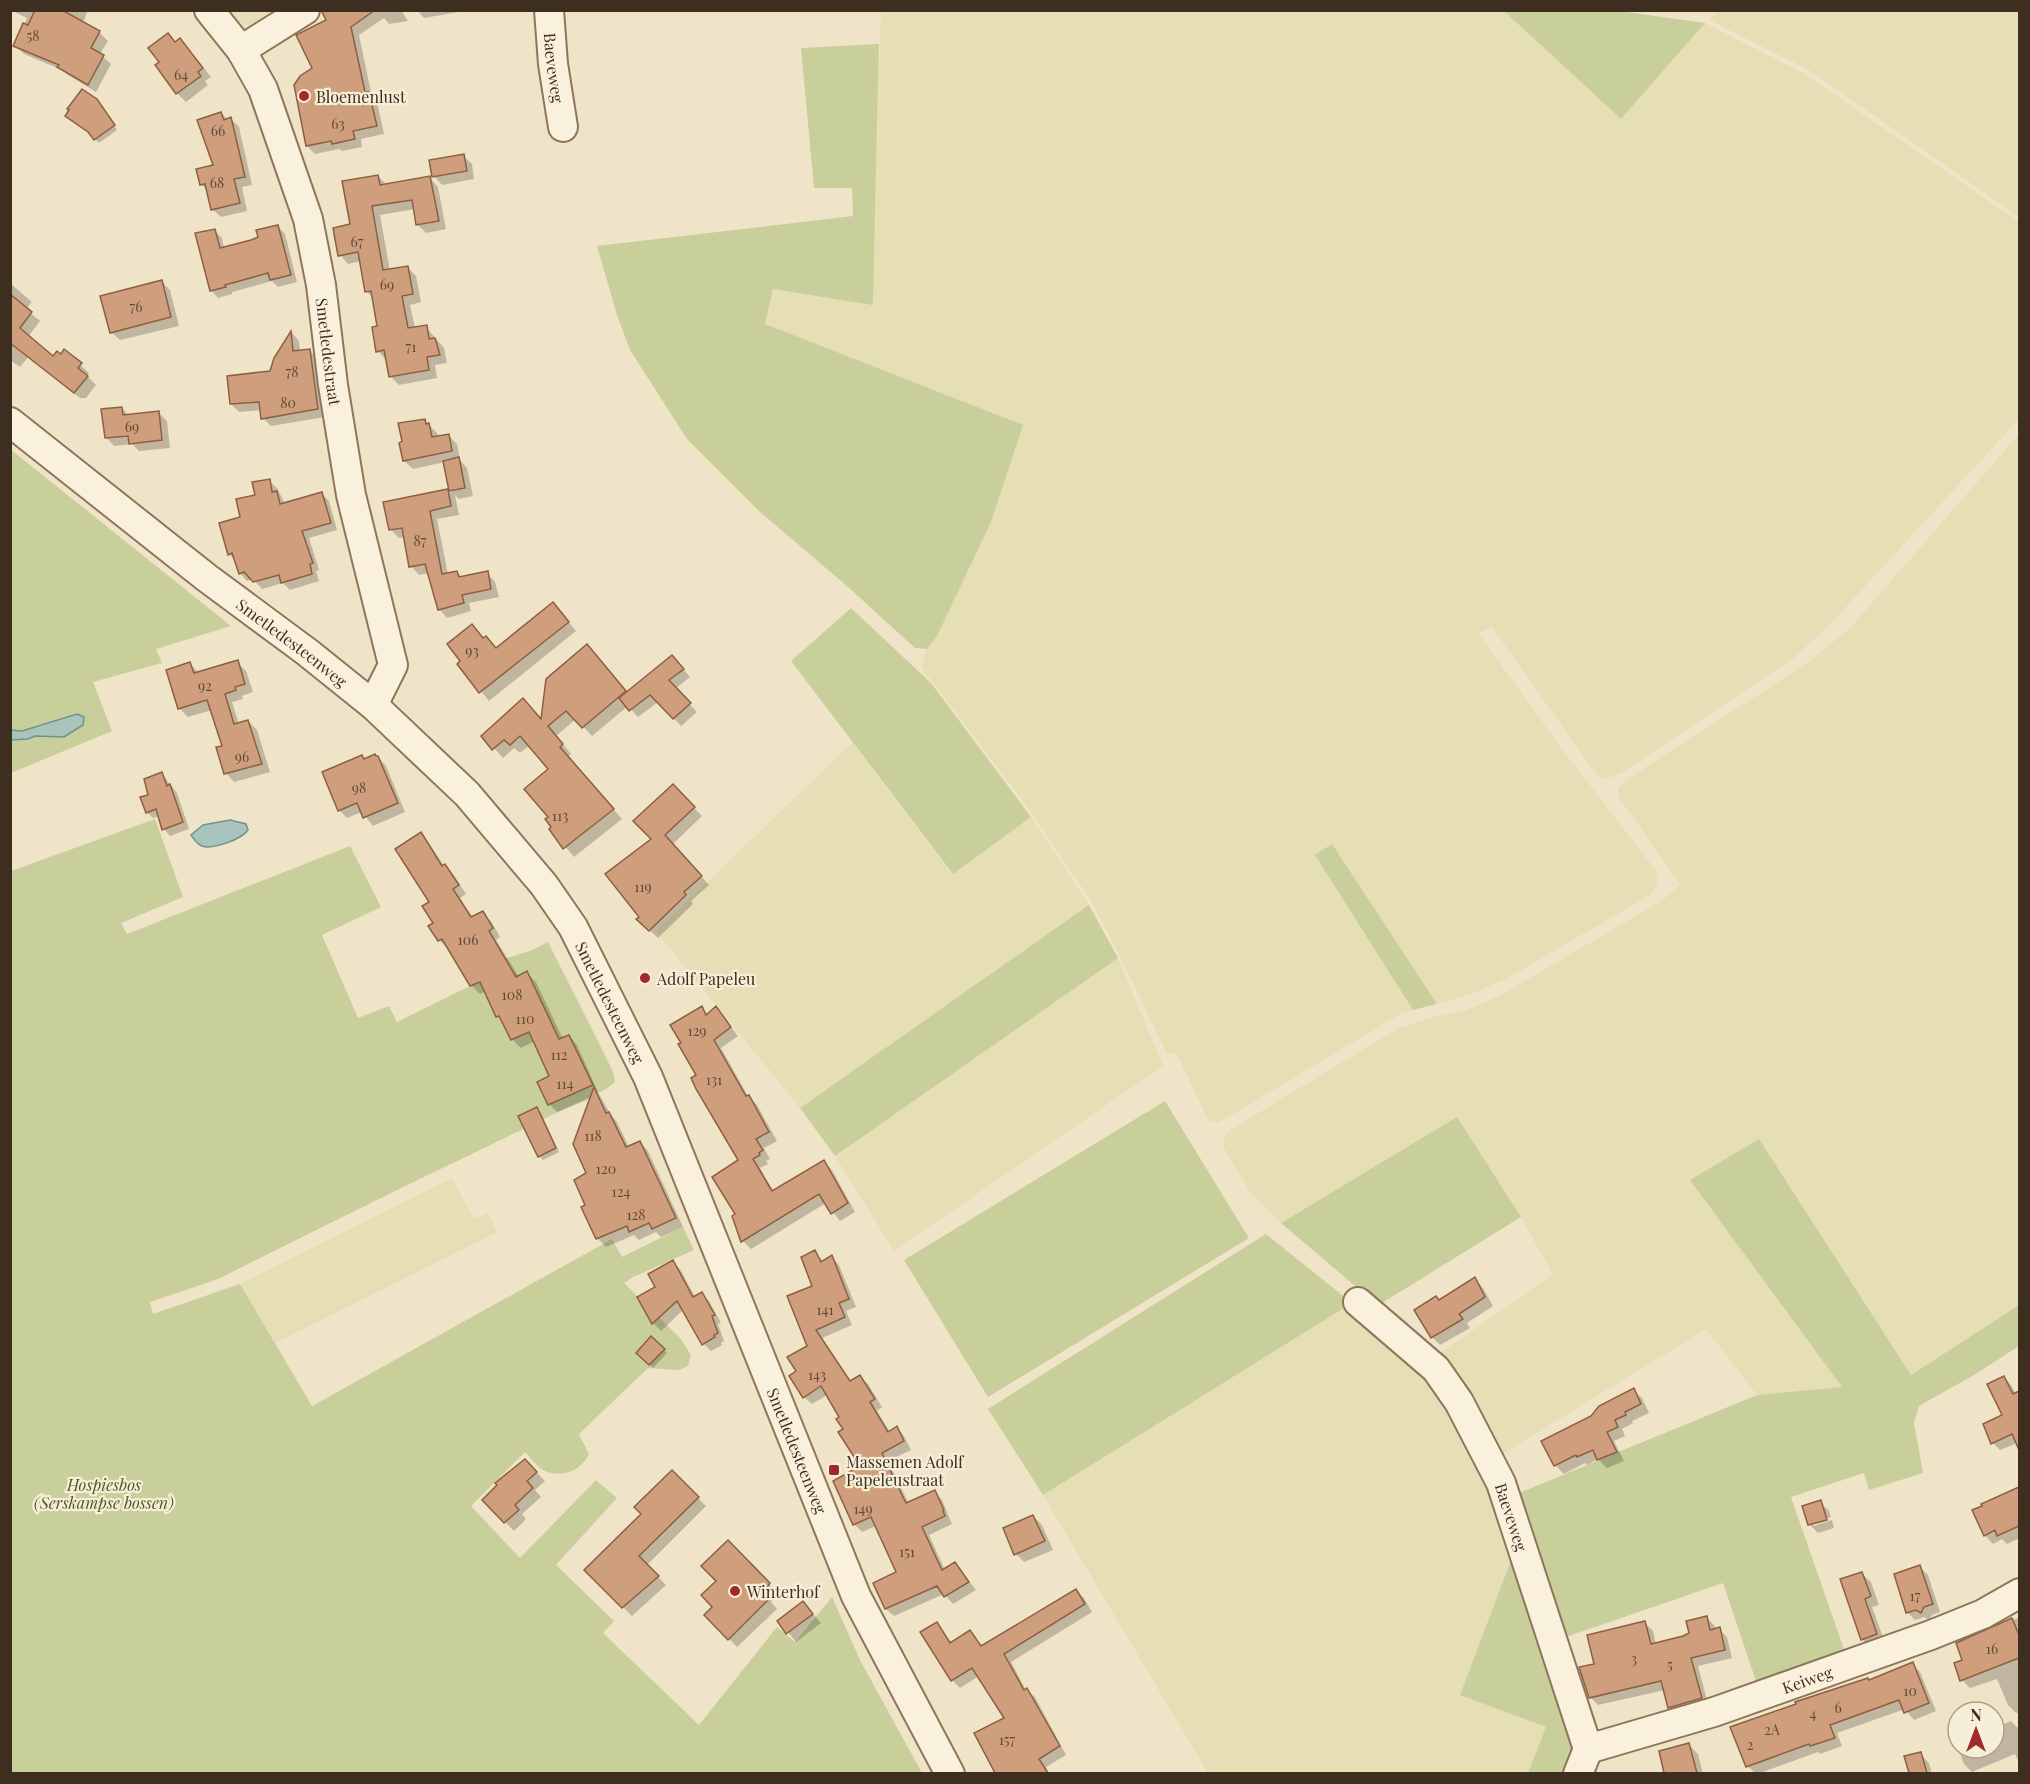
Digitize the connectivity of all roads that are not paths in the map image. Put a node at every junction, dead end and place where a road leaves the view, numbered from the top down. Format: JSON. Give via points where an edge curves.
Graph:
{"nodes":[{"id":1,"x":209,"y":10,"type":"edge"},
{"id":2,"x":305,"y":10,"type":"edge"},
{"id":3,"x":549,"y":10,"type":"edge"},
{"id":4,"x":241,"y":50,"type":"junction"},
{"id":5,"x":563,"y":127,"type":"dead end"},
{"id":6,"x":10,"y":422,"type":"edge"},
{"id":7,"x":374,"y":705,"type":"junction"},
{"id":8,"x":1358,"y":1302,"type":"dead end"},
{"id":9,"x":2019,"y":1593,"type":"edge"},
{"id":10,"x":1583,"y":1761,"type":"edge"},
{"id":11,"x":950,"y":1773,"type":"edge"}],
"edges":[{"from":1,"to":4,"type":"street","name":"Smetledestraat"},
{"from":2,"to":4,"type":"street"},
{"from":3,"to":5,"type":"street","name":"Baeveweg"},
{"from":4,"to":7,"type":"street","name":"Smetledestraat","via":[[263,89],[308,219],[351,495],[393,665]]},
{"from":6,"to":7,"type":"street","name":"Smetledesteenweg","via":[[207,579]]},
{"from":7,"to":11,"type":"street","name":"Smetledesteenweg","via":[[468,794],[544,885],[573,927],[648,1077],[856,1596]]},
{"from":8,"to":10,"type":"street","name":"Baeveweg","via":[[1436,1369],[1459,1402],[1501,1483]]},
{"from":9,"to":10,"type":"street","name":"Keiweg","via":[[1983,1614],[1931,1635]]}]}
